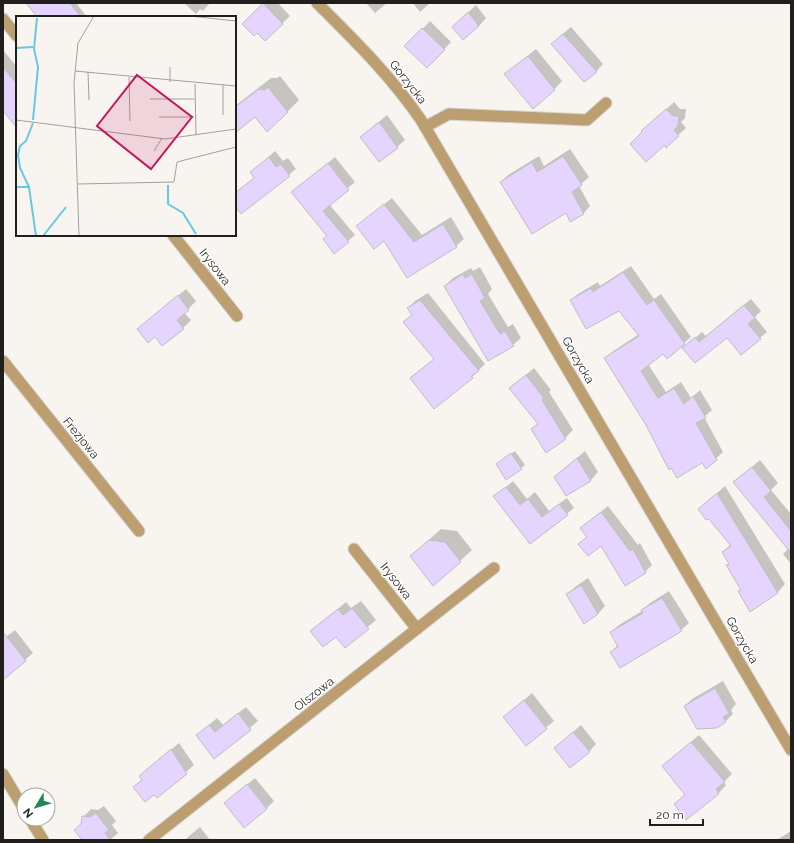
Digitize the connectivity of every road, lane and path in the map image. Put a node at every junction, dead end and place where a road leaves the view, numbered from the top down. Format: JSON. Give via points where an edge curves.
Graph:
{"nodes":[{"id":1,"x":317,"y":3,"type":"edge"},
{"id":2,"x":3,"y":19,"type":"edge"},
{"id":3,"x":16,"y":35,"type":"edge"},
{"id":4,"x":606,"y":103,"type":"dead end"},
{"id":5,"x":425,"y":127,"type":"junction"},
{"id":6,"x":174,"y":236,"type":"edge"},
{"id":7,"x":237,"y":316,"type":"dead end"},
{"id":8,"x":3,"y":361,"type":"edge"},
{"id":9,"x":139,"y":531,"type":"dead end"},
{"id":10,"x":354,"y":549,"type":"dead end"},
{"id":11,"x":494,"y":568,"type":"dead end"},
{"id":12,"x":417,"y":629,"type":"junction"},
{"id":13,"x":791,"y":750,"type":"edge"},
{"id":14,"x":3,"y":774,"type":"edge"},
{"id":15,"x":16,"y":796,"type":"edge"},
{"id":16,"x":35,"y":827,"type":"edge"},
{"id":17,"x":43,"y":840,"type":"edge"},
{"id":18,"x":149,"y":840,"type":"edge"}],
"edges":[{"from":1,"to":5,"type":"street","name":"Gorzycka","via":[[391,80]]},
{"from":2,"to":3,"type":"street"},
{"from":4,"to":5,"type":"street","via":[[587,120],[449,114]]},
{"from":5,"to":13,"type":"street","name":"Gorzycka"},
{"from":6,"to":7,"type":"street","name":"Irysowa"},
{"from":8,"to":9,"type":"street","name":"Frezjowa"},
{"from":10,"to":12,"type":"street","name":"Irysowa"},
{"from":11,"to":12,"type":"street","name":"Olszowa"},
{"from":12,"to":18,"type":"street","name":"Olszowa"},
{"from":14,"to":15,"type":"street"},
{"from":16,"to":17,"type":"street"}]}
